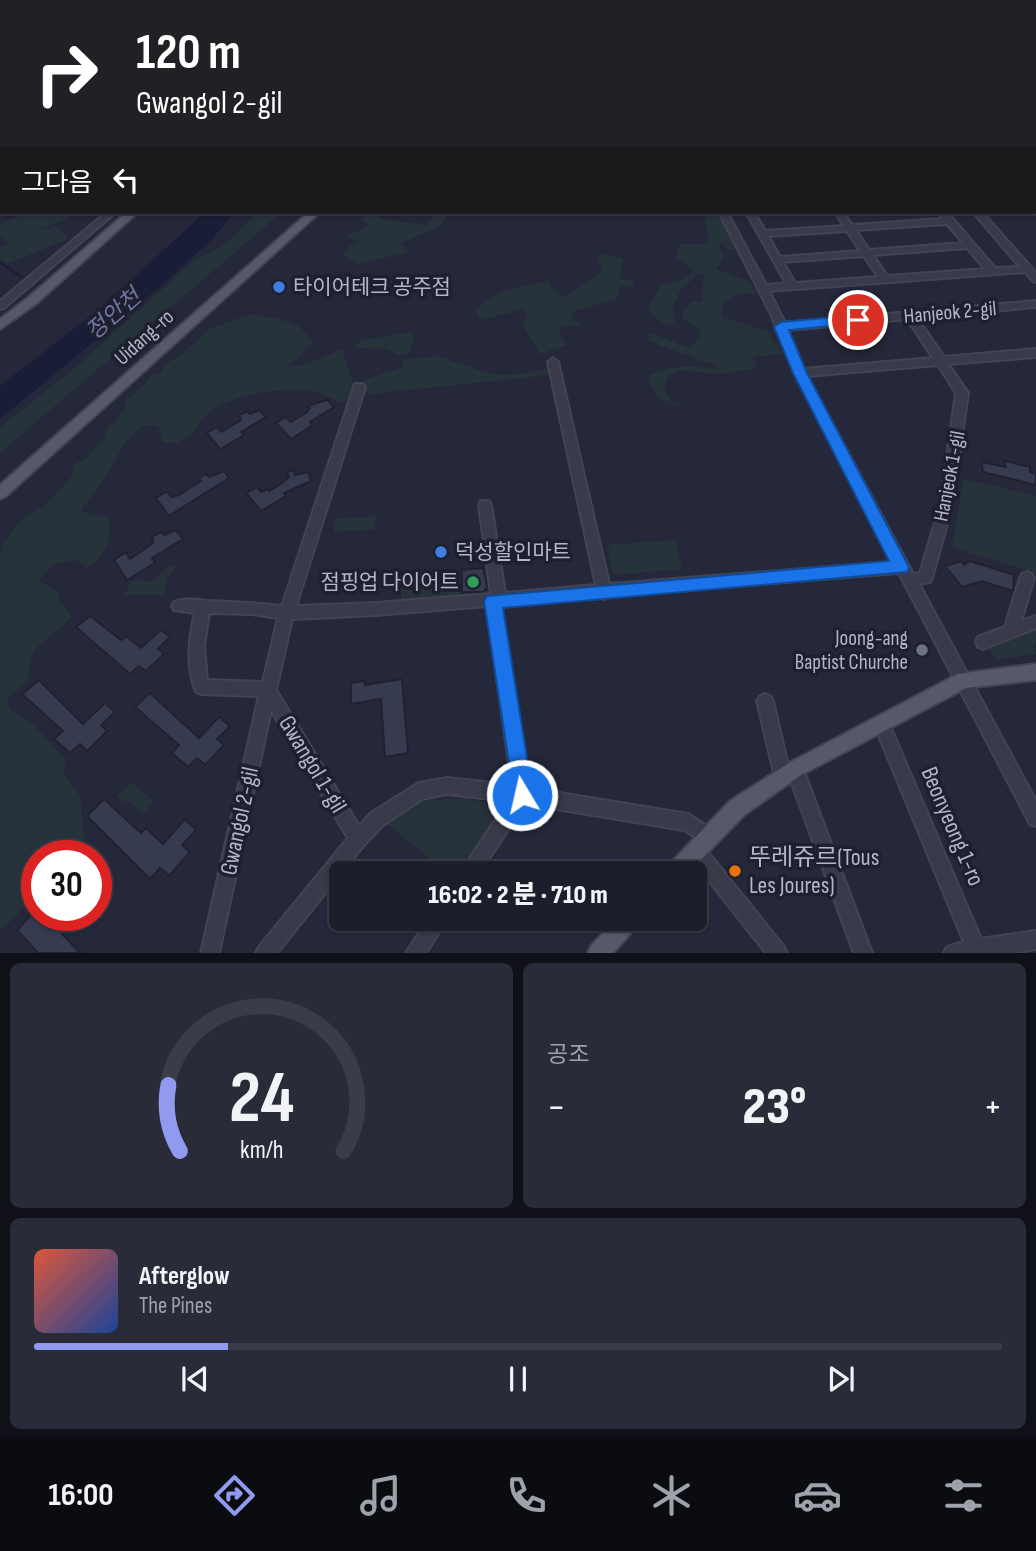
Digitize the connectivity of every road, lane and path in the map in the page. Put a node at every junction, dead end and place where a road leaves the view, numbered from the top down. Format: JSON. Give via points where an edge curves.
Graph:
{"nodes":[{"id":1,"x":110,"y":214,"type":"edge"},
{"id":2,"x":131,"y":214,"type":"edge"},
{"id":3,"x":313,"y":214,"type":"edge"},
{"id":4,"x":724,"y":214,"type":"edge"},
{"id":5,"x":751,"y":214,"type":"edge"},
{"id":6,"x":840,"y":214,"type":"edge"},
{"id":7,"x":944,"y":214,"type":"edge"},
{"id":8,"x":979,"y":214,"type":"edge"},
{"id":9,"x":950,"y":221,"type":"junction"},
{"id":10,"x":849,"y":228,"type":"junction"},
{"id":11,"x":762,"y":234,"type":"junction"},
{"id":12,"x":969,"y":245,"type":"junction"},
{"id":13,"x":866,"y":253,"type":"junction"},
{"id":14,"x":777,"y":260,"type":"junction"},
{"id":15,"x":1027,"y":269,"type":"junction"},
{"id":16,"x":992,"y":271,"type":"junction"},
{"id":17,"x":884,"y":279,"type":"junction"},
{"id":18,"x":1036,"y":279,"type":"edge"},
{"id":19,"x":792,"y":286,"type":"junction"},
{"id":20,"x":763,"y":288,"type":"junction"},
{"id":21,"x":1036,"y":304,"type":"edge"},
{"id":22,"x":0,"y":306,"type":"edge"},
{"id":23,"x":910,"y":315,"type":"junction"},
{"id":24,"x":0,"y":326,"type":"edge"},
{"id":25,"x":781,"y":327,"type":"junction"},
{"id":26,"x":1036,"y":353,"type":"edge"},
{"id":27,"x":553,"y":362,"type":"dead end"},
{"id":28,"x":942,"y":362,"type":"junction"},
{"id":29,"x":800,"y":373,"type":"junction"},
{"id":30,"x":359,"y":387,"type":"dead end"},
{"id":31,"x":0,"y":493,"type":"edge"},
{"id":32,"x":485,"y":505,"type":"dead end"},
{"id":33,"x":901,"y":567,"type":"junction"},
{"id":34,"x":1027,"y":578,"type":"dead end"},
{"id":35,"x":908,"y":580,"type":"junction"},
{"id":36,"x":604,"y":593,"type":"junction"},
{"id":37,"x":496,"y":601,"type":"junction"},
{"id":38,"x":1019,"y":603,"type":"junction"},
{"id":39,"x":179,"y":606,"type":"dead end"},
{"id":40,"x":204,"y":606,"type":"junction"},
{"id":41,"x":286,"y":613,"type":"junction"},
{"id":42,"x":1036,"y":620,"type":"edge"},
{"id":43,"x":1012,"y":631,"type":"junction"},
{"id":44,"x":983,"y":642,"type":"dead end"},
{"id":45,"x":1036,"y":672,"type":"edge"},
{"id":46,"x":964,"y":680,"type":"junction"},
{"id":47,"x":267,"y":689,"type":"junction"},
{"id":48,"x":765,"y":701,"type":"dead end"},
{"id":49,"x":882,"y":724,"type":"junction"},
{"id":50,"x":789,"y":773,"type":"junction"},
{"id":51,"x":522,"y":795,"type":"junction"},
{"id":52,"x":1036,"y":818,"type":"edge"},
{"id":53,"x":710,"y":838,"type":"junction"},
{"id":54,"x":358,"y":839,"type":"junction"},
{"id":55,"x":697,"y":852,"type":"junction"},
{"id":56,"x":477,"y":861,"type":"edge"},
{"id":57,"x":688,"y":861,"type":"edge"},
{"id":58,"x":430,"y":931,"type":"edge"},
{"id":59,"x":618,"y":931,"type":"edge"},
{"id":60,"x":1036,"y":940,"type":"edge"},
{"id":61,"x":977,"y":951,"type":"edge"},
{"id":62,"x":210,"y":953,"type":"edge"},
{"id":63,"x":265,"y":953,"type":"edge"},
{"id":64,"x":415,"y":953,"type":"edge"},
{"id":65,"x":598,"y":953,"type":"edge"},
{"id":66,"x":778,"y":953,"type":"edge"},
{"id":67,"x":863,"y":953,"type":"edge"},
{"id":68,"x":953,"y":953,"type":"edge"}],
"edges":[{"from":1,"to":22,"type":"street"},
{"from":2,"to":24,"type":"main road"},
{"from":3,"to":31,"type":"main road","name":"Uidang-ro"},
{"from":4,"to":20,"type":"street"},
{"from":5,"to":11,"type":"street"},
{"from":6,"to":10,"type":"street","name":"Hanjeok 2-gil"},
{"from":7,"to":9,"type":"street","name":"Hanjeok 2-gil"},
{"from":8,"to":15,"type":"street"},
{"from":9,"to":10,"type":"street"},
{"from":9,"to":12,"type":"street","name":"Hanjeok 2-gil"},
{"from":10,"to":11,"type":"street"},
{"from":10,"to":13,"type":"street","name":"Hanjeok 2-gil"},
{"from":11,"to":14,"type":"street"},
{"from":12,"to":13,"type":"street"},
{"from":12,"to":16,"type":"street","name":"Hanjeok 2-gil"},
{"from":13,"to":14,"type":"street"},
{"from":13,"to":17,"type":"street","name":"Hanjeok 2-gil"},
{"from":14,"to":19,"type":"street"},
{"from":15,"to":16,"type":"street","name":"Hanjeok 2-gil"},
{"from":15,"to":18,"type":"street"},
{"from":16,"to":17,"type":"street","name":"Hanjeok 2-gil"},
{"from":17,"to":19,"type":"street","name":"Hanjeok 2-gil"},
{"from":19,"to":20,"type":"street","name":"Hanjeok 2-gil"},
{"from":20,"to":25,"type":"street"},
{"from":21,"to":23,"type":"street","name":"Hanjeok 2-gil"},
{"from":23,"to":25,"type":"street","name":"Hanjeok 2-gil"},
{"from":23,"to":28,"type":"street"},
{"from":25,"to":29,"type":"street"},
{"from":26,"to":28,"type":"street"},
{"from":27,"to":36,"type":"street"},
{"from":28,"to":29,"type":"street"},
{"from":28,"to":35,"type":"street","name":"Hanjeok 1-gil","via":[[962,393],[951,476],[925,578]]},
{"from":29,"to":33,"type":"street"},
{"from":30,"to":41,"type":"street","name":"Gwangol 2-gil"},
{"from":32,"to":37,"type":"street"},
{"from":33,"to":35,"type":"street"},
{"from":33,"to":36,"type":"street"},
{"from":34,"to":38,"type":"street"},
{"from":35,"to":46,"type":"street"},
{"from":36,"to":37,"type":"street"},
{"from":37,"to":41,"type":"street"},
{"from":37,"to":51,"type":"street"},
{"from":38,"to":42,"type":"street"},
{"from":38,"to":43,"type":"street"},
{"from":39,"to":40,"type":"street"},
{"from":40,"to":41,"type":"street"},
{"from":40,"to":47,"type":"street","via":[[194,654],[201,687]]},
{"from":41,"to":47,"type":"street","name":"Gwangol 2-gil"},
{"from":42,"to":43,"type":"street"},
{"from":43,"to":44,"type":"street"},
{"from":45,"to":46,"type":"main road"},
{"from":46,"to":49,"type":"main road"},
{"from":46,"to":52,"type":"street"},
{"from":47,"to":54,"type":"street","name":"Gwangol 1-gil"},
{"from":47,"to":62,"type":"street","name":"Gwangol 2-gil"},
{"from":48,"to":50,"type":"street"},
{"from":49,"to":50,"type":"main road"},
{"from":49,"to":61,"type":"street","name":"Beonyeong 1-ro"},
{"from":50,"to":53,"type":"main road","via":[[737,808]]},
{"from":50,"to":67,"type":"street"},
{"from":51,"to":53,"type":"street","name":"Gwangol 1-gil","via":[[688,822]]},
{"from":51,"to":54,"type":"street","name":"Gwangol 1-gil","via":[[446,786],[419,791],[377,819]]},
{"from":51,"to":56,"type":"street"},
{"from":53,"to":55,"type":"main road"},
{"from":54,"to":63,"type":"street","name":"Gwangol 1-gil"},
{"from":55,"to":57,"type":"main road"},
{"from":55,"to":66,"type":"street"},
{"from":58,"to":64,"type":"street"},
{"from":59,"to":65,"type":"main road"},
{"from":60,"to":61,"type":"street"},
{"from":61,"to":68,"type":"street"}]}
